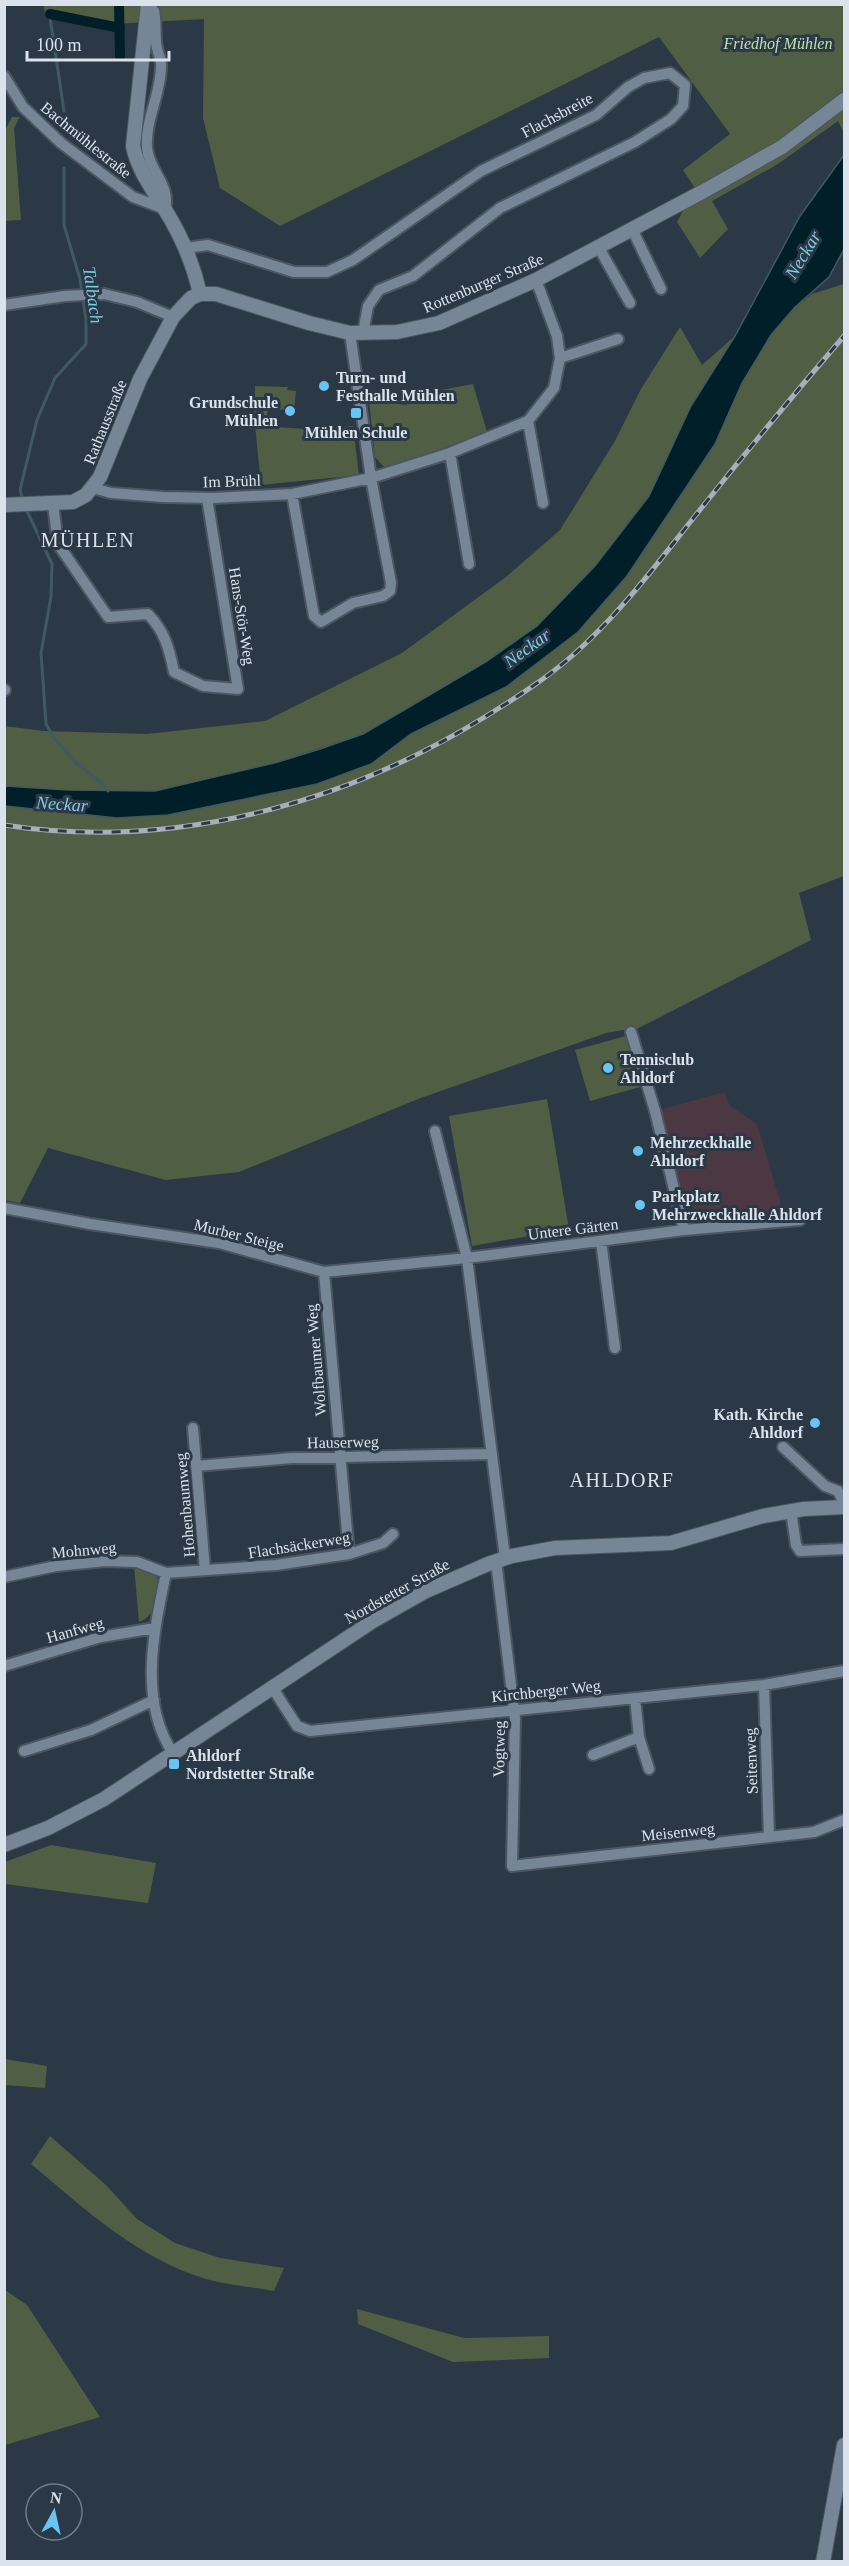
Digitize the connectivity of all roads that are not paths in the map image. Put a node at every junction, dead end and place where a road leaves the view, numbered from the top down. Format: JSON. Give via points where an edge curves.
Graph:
{"nodes":[{"id":1,"x":148,"y":6,"type":"edge"},
{"id":2,"x":4,"y":76,"type":"edge"},
{"id":3,"x":844,"y":100,"type":"edge"},
{"id":4,"x":165,"y":209,"type":"junction"},
{"id":5,"x":632,"y":229,"type":"junction"},
{"id":6,"x":186,"y":248,"type":"junction"},
{"id":7,"x":599,"y":248,"type":"junction"},
{"id":8,"x":536,"y":280,"type":"junction"},
{"id":9,"x":661,"y":289,"type":"dead end"},
{"id":10,"x":200,"y":294,"type":"junction"},
{"id":11,"x":630,"y":303,"type":"dead end"},
{"id":12,"x":4,"y":305,"type":"edge"},
{"id":13,"x":173,"y":317,"type":"junction"},
{"id":14,"x":356,"y":333,"type":"junction"},
{"id":15,"x":618,"y":339,"type":"dead end"},
{"id":16,"x":560,"y":358,"type":"junction"},
{"id":17,"x":528,"y":421,"type":"junction"},
{"id":18,"x":450,"y":453,"type":"junction"},
{"id":19,"x":371,"y":478,"type":"junction"},
{"id":20,"x":93,"y":488,"type":"junction"},
{"id":21,"x":292,"y":494,"type":"junction"},
{"id":22,"x":207,"y":498,"type":"junction"},
{"id":23,"x":543,"y":503,"type":"dead end"},
{"id":24,"x":53,"y":504,"type":"junction"},
{"id":25,"x":8,"y":505,"type":"edge"},
{"id":26,"x":469,"y":564,"type":"dead end"},
{"id":27,"x":630,"y":1032,"type":"dead end"},
{"id":28,"x":435,"y":1131,"type":"dead end"},
{"id":29,"x":4,"y":1208,"type":"edge"},
{"id":30,"x":800,"y":1220,"type":"dead end"},
{"id":31,"x":684,"y":1230,"type":"junction"},
{"id":32,"x":601,"y":1241,"type":"junction"},
{"id":33,"x":467,"y":1258,"type":"junction"},
{"id":34,"x":324,"y":1272,"type":"junction"},
{"id":35,"x":615,"y":1348,"type":"dead end"},
{"id":36,"x":193,"y":1428,"type":"dead end"},
{"id":37,"x":783,"y":1447,"type":"dead end"},
{"id":38,"x":490,"y":1454,"type":"junction"},
{"id":39,"x":340,"y":1457,"type":"junction"},
{"id":40,"x":196,"y":1466,"type":"junction"},
{"id":41,"x":844,"y":1505,"type":"edge"},
{"id":42,"x":791,"y":1511,"type":"junction"},
{"id":43,"x":393,"y":1534,"type":"dead end"},
{"id":44,"x":844,"y":1549,"type":"edge"},
{"id":45,"x":349,"y":1554,"type":"junction"},
{"id":46,"x":501,"y":1560,"type":"junction"},
{"id":47,"x":205,"y":1570,"type":"junction"},
{"id":48,"x":166,"y":1573,"type":"junction"},
{"id":49,"x":4,"y":1577,"type":"edge"},
{"id":50,"x":154,"y":1628,"type":"junction"},
{"id":51,"x":4,"y":1666,"type":"edge"},
{"id":52,"x":844,"y":1671,"type":"edge"},
{"id":53,"x":764,"y":1685,"type":"junction"},
{"id":54,"x":272,"y":1688,"type":"junction"},
{"id":55,"x":635,"y":1698,"type":"junction"},
{"id":56,"x":154,"y":1700,"type":"junction"},
{"id":57,"x":515,"y":1709,"type":"junction"},
{"id":58,"x":639,"y":1737,"type":"junction"},
{"id":59,"x":24,"y":1751,"type":"dead end"},
{"id":60,"x":172,"y":1754,"type":"junction"},
{"id":61,"x":593,"y":1755,"type":"dead end"},
{"id":62,"x":649,"y":1769,"type":"dead end"},
{"id":63,"x":844,"y":1820,"type":"edge"},
{"id":64,"x":769,"y":1836,"type":"junction"},
{"id":65,"x":4,"y":1845,"type":"edge"},
{"id":66,"x":512,"y":1866,"type":"joint"},
{"id":67,"x":844,"y":2445,"type":"edge"},
{"id":68,"x":823,"y":2562,"type":"edge"}],
"edges":[{"from":1,"to":4,"type":"street","via":[[133,146],[137,164]]},
{"from":1,"to":4,"type":"street","via":[[156,17],[162,65],[147,133],[148,159],[166,192]]},
{"from":2,"to":4,"type":"street","name":"Bachmühlestraße","via":[[23,107],[61,143],[133,197]]},
{"from":3,"to":5,"type":"street","name":"Rottenburger Straße","via":[[782,147]]},
{"from":4,"to":6,"type":"street"},
{"from":5,"to":7,"type":"street","name":"Rottenburger Straße"},
{"from":5,"to":9,"type":"street"},
{"from":6,"to":10,"type":"street"},
{"from":6,"to":14,"type":"street","name":"Flachsbreite","via":[[208,245],[294,272],[327,272],[353,260],[481,171],[596,115],[644,78],[670,73],[685,85],[683,106],[671,119],[635,142],[500,208],[413,276],[379,290]]},
{"from":7,"to":8,"type":"street","name":"Rottenburger Straße"},
{"from":7,"to":11,"type":"street"},
{"from":8,"to":14,"type":"street","name":"Rottenburger Straße","via":[[439,323],[397,332]]},
{"from":8,"to":16,"type":"street","name":"Im Brühl"},
{"from":10,"to":13,"type":"street","name":"Rathausstraße"},
{"from":10,"to":14,"type":"street","name":"Rottenburger Straße","via":[[216,294]]},
{"from":12,"to":13,"type":"street","via":[[104,294]]},
{"from":13,"to":20,"type":"street","name":"Rathausstraße","via":[[140,379]]},
{"from":14,"to":19,"type":"street"},
{"from":15,"to":16,"type":"street"},
{"from":16,"to":17,"type":"street","name":"Im Brühl","via":[[554,388]]},
{"from":17,"to":18,"type":"street","name":"Im Brühl"},
{"from":17,"to":23,"type":"street"},
{"from":18,"to":19,"type":"street","name":"Im Brühl"},
{"from":18,"to":26,"type":"street"},
{"from":19,"to":21,"type":"street","name":"Im Brühl"},
{"from":19,"to":21,"type":"street","via":[[390,591],[353,603],[321,622],[314,616]]},
{"from":20,"to":22,"type":"street","name":"Im Brühl","via":[[124,495]]},
{"from":20,"to":24,"type":"street","name":"Rathausstraße","via":[[73,502]]},
{"from":21,"to":22,"type":"street","name":"Im Brühl"},
{"from":22,"to":24,"type":"street","name":"Hans-Stör-Weg","via":[[238,689],[202,686],[174,672],[161,628],[148,614],[108,617],[58,544]]},
{"from":24,"to":25,"type":"street","name":"Rathausstraße"},
{"from":27,"to":31,"type":"street","via":[[655,1111]]},
{"from":28,"to":33,"type":"street"},
{"from":29,"to":34,"type":"street","name":"Murber Steige","via":[[219,1243]]},
{"from":30,"to":31,"type":"street","name":"Untere Gärten"},
{"from":31,"to":32,"type":"street","name":"Untere Gärten"},
{"from":32,"to":33,"type":"street","name":"Untere Gärten"},
{"from":32,"to":35,"type":"street"},
{"from":33,"to":34,"type":"street","name":"Murber Steige"},
{"from":33,"to":38,"type":"street"},
{"from":34,"to":39,"type":"street","name":"Wolfbaumer Weg"},
{"from":36,"to":40,"type":"street","name":"Hohenbaumweg"},
{"from":37,"to":41,"type":"street","via":[[825,1486],[838,1491]]},
{"from":38,"to":39,"type":"street","name":"Hauserweg"},
{"from":38,"to":46,"type":"street"},
{"from":39,"to":40,"type":"street","name":"Hauserweg"},
{"from":39,"to":45,"type":"street","name":"Wolfbaumer Weg"},
{"from":40,"to":47,"type":"street","name":"Hohenbaumweg"},
{"from":41,"to":42,"type":"street","name":"Nordstetter Straße"},
{"from":42,"to":44,"type":"street","via":[[800,1551]]},
{"from":42,"to":46,"type":"street","name":"Nordstetter Straße","via":[[671,1543],[555,1548]]},
{"from":43,"to":45,"type":"street","name":"Flachsäckerweg","via":[[383,1543]]},
{"from":45,"to":47,"type":"street","name":"Flachsäckerweg"},
{"from":46,"to":54,"type":"street","name":"Nordstetter Straße","via":[[410,1600]]},
{"from":46,"to":57,"type":"street","name":"Vogtweg"},
{"from":47,"to":48,"type":"street","name":"Hohenbaumweg"},
{"from":48,"to":49,"type":"street","name":"Mohnweg","via":[[137,1562],[105,1561]]},
{"from":48,"to":50,"type":"street","name":"Hohenbaumweg"},
{"from":50,"to":51,"type":"street","name":"Hanfweg","via":[[101,1637]]},
{"from":50,"to":56,"type":"street","name":"Hohenbaumweg"},
{"from":52,"to":53,"type":"street","name":"Kirchberger Weg"},
{"from":53,"to":55,"type":"street","name":"Kirchberger Weg"},
{"from":53,"to":64,"type":"street","name":"Seitenweg"},
{"from":54,"to":57,"type":"street","name":"Kirchberger Weg","via":[[297,1726],[310,1731]]},
{"from":54,"to":60,"type":"street","name":"Nordstetter Straße"},
{"from":55,"to":57,"type":"street","name":"Kirchberger Weg"},
{"from":55,"to":58,"type":"street"},
{"from":56,"to":59,"type":"street","via":[[97,1728]]},
{"from":56,"to":60,"type":"street","name":"Hohenbaumweg","via":[[159,1731]]},
{"from":57,"to":66,"type":"street","name":"Vogtweg"},
{"from":58,"to":61,"type":"street"},
{"from":58,"to":62,"type":"street"},
{"from":60,"to":65,"type":"street","name":"Nordstetter Straße","via":[[126,1786],[65,1820]]},
{"from":63,"to":64,"type":"street","name":"Meisenweg","via":[[814,1832]]},
{"from":64,"to":66,"type":"street","name":"Meisenweg"},
{"from":67,"to":68,"type":"street"}]}
